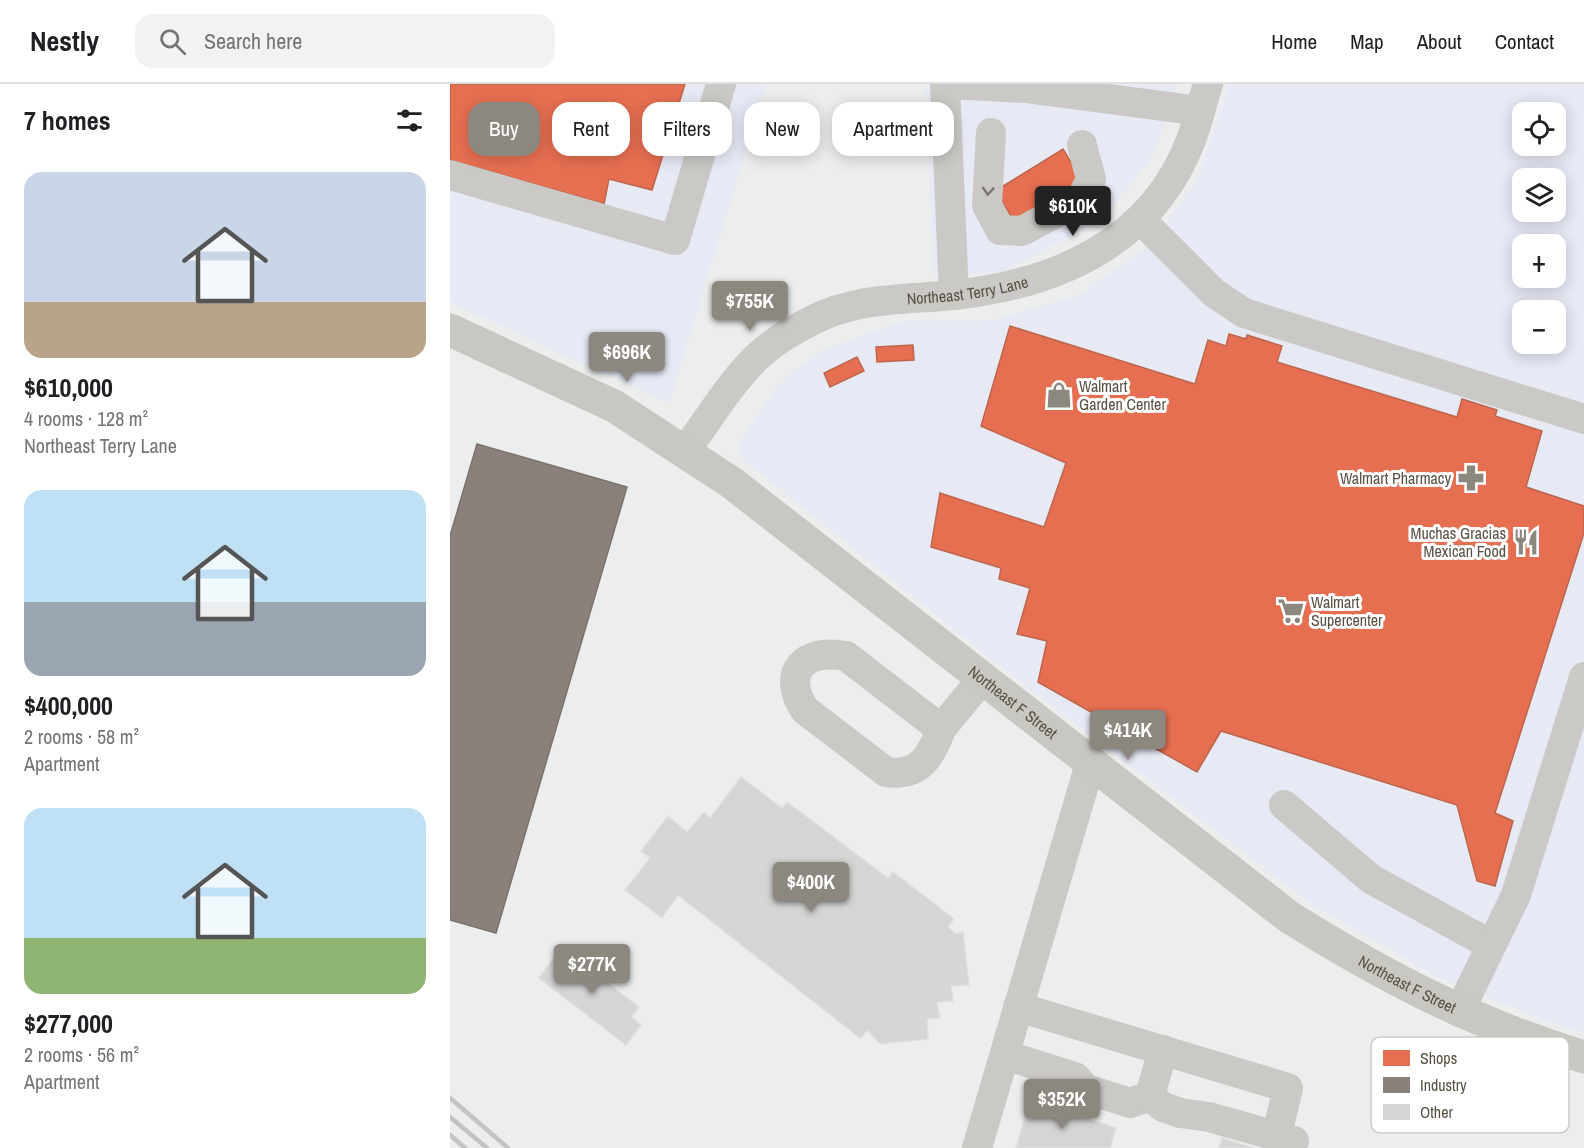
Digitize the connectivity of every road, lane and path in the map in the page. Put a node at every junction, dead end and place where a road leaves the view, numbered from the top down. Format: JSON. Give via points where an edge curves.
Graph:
{"nodes":[{"id":1,"x":721,"y":84,"type":"edge"},
{"id":2,"x":947,"y":84,"type":"edge"},
{"id":3,"x":1026,"y":86,"type":"edge"},
{"id":4,"x":1204,"y":97,"type":"edge"},
{"id":5,"x":991,"y":133,"type":"dead end"},
{"id":6,"x":1082,"y":145,"type":"dead end"},
{"id":7,"x":450,"y":175,"type":"edge"},
{"id":8,"x":1140,"y":219,"type":"junction"},
{"id":9,"x":954,"y":295,"type":"junction"},
{"id":10,"x":450,"y":330,"type":"edge"},
{"id":11,"x":1584,"y":419,"type":"edge"},
{"id":12,"x":685,"y":451,"type":"junction"},
{"id":13,"x":1584,"y":677,"type":"edge"},
{"id":14,"x":982,"y":679,"type":"junction"},
{"id":15,"x":940,"y":729,"type":"junction"},
{"id":16,"x":1089,"y":764,"type":"junction"},
{"id":17,"x":1284,"y":805,"type":"dead end"},
{"id":18,"x":1491,"y":945,"type":"junction"},
{"id":19,"x":1018,"y":1007,"type":"junction"},
{"id":20,"x":1459,"y":1012,"type":"junction"},
{"id":21,"x":1528,"y":1037,"type":"edge"},
{"id":22,"x":1162,"y":1050,"type":"junction"},
{"id":23,"x":1569,"y":1052,"type":"edge"},
{"id":24,"x":1005,"y":1055,"type":"junction"},
{"id":25,"x":1584,"y":1057,"type":"edge"},
{"id":26,"x":1150,"y":1096,"type":"junction"},
{"id":27,"x":1286,"y":1143,"type":"edge"},
{"id":28,"x":977,"y":1148,"type":"edge"}],
"edges":[{"from":1,"to":7,"type":"street","via":[[675,240]]},
{"from":2,"to":3,"type":"street"},
{"from":2,"to":9,"type":"street"},
{"from":3,"to":4,"type":"street"},
{"from":4,"to":8,"type":"street","name":"Northeast Terry Lane","via":[[1191,142],[1162,193]]},
{"from":5,"to":6,"type":"street","one_way":true,"via":[[987,205],[1000,230],[1022,231],[1081,199],[1091,179]]},
{"from":8,"to":9,"type":"street","name":"Northeast Terry Lane","via":[[1101,250],[1038,280]]},
{"from":8,"to":11,"type":"street","via":[[1214,293],[1244,314]]},
{"from":9,"to":12,"type":"street","name":"Northeast Terry Lane","via":[[878,299],[840,309],[777,341],[756,358]]},
{"from":10,"to":12,"type":"main road","name":"Northeast F Street","via":[[614,406]]},
{"from":12,"to":14,"type":"main road","name":"Northeast F Street","via":[[732,483]]},
{"from":13,"to":18,"type":"street","via":[[1516,895]]},
{"from":14,"to":15,"type":"street"},
{"from":14,"to":16,"type":"main road","name":"Northeast F Street"},
{"from":15,"to":15,"type":"street","via":[[846,656],[816,654],[799,670],[796,697],[805,710],[886,771],[900,774],[915,770],[934,748]]},
{"from":16,"to":19,"type":"street"},
{"from":16,"to":20,"type":"main road","name":"Northeast F Street","via":[[1289,917],[1367,965]]},
{"from":17,"to":18,"type":"street","via":[[1371,879]]},
{"from":18,"to":20,"type":"street"},
{"from":19,"to":22,"type":"street"},
{"from":19,"to":24,"type":"street"},
{"from":20,"to":21,"type":"main road","name":"Northeast F Street"},
{"from":22,"to":26,"type":"street"},
{"from":22,"to":27,"type":"street","via":[[1288,1088]]},
{"from":23,"to":25,"type":"main road","name":"Northeast F Street"},
{"from":24,"to":26,"type":"street","via":[[1076,1077],[1086,1089],[1130,1103]]},
{"from":24,"to":28,"type":"street"},
{"from":26,"to":27,"type":"street","via":[[1163,1107],[1180,1113]]}]}
